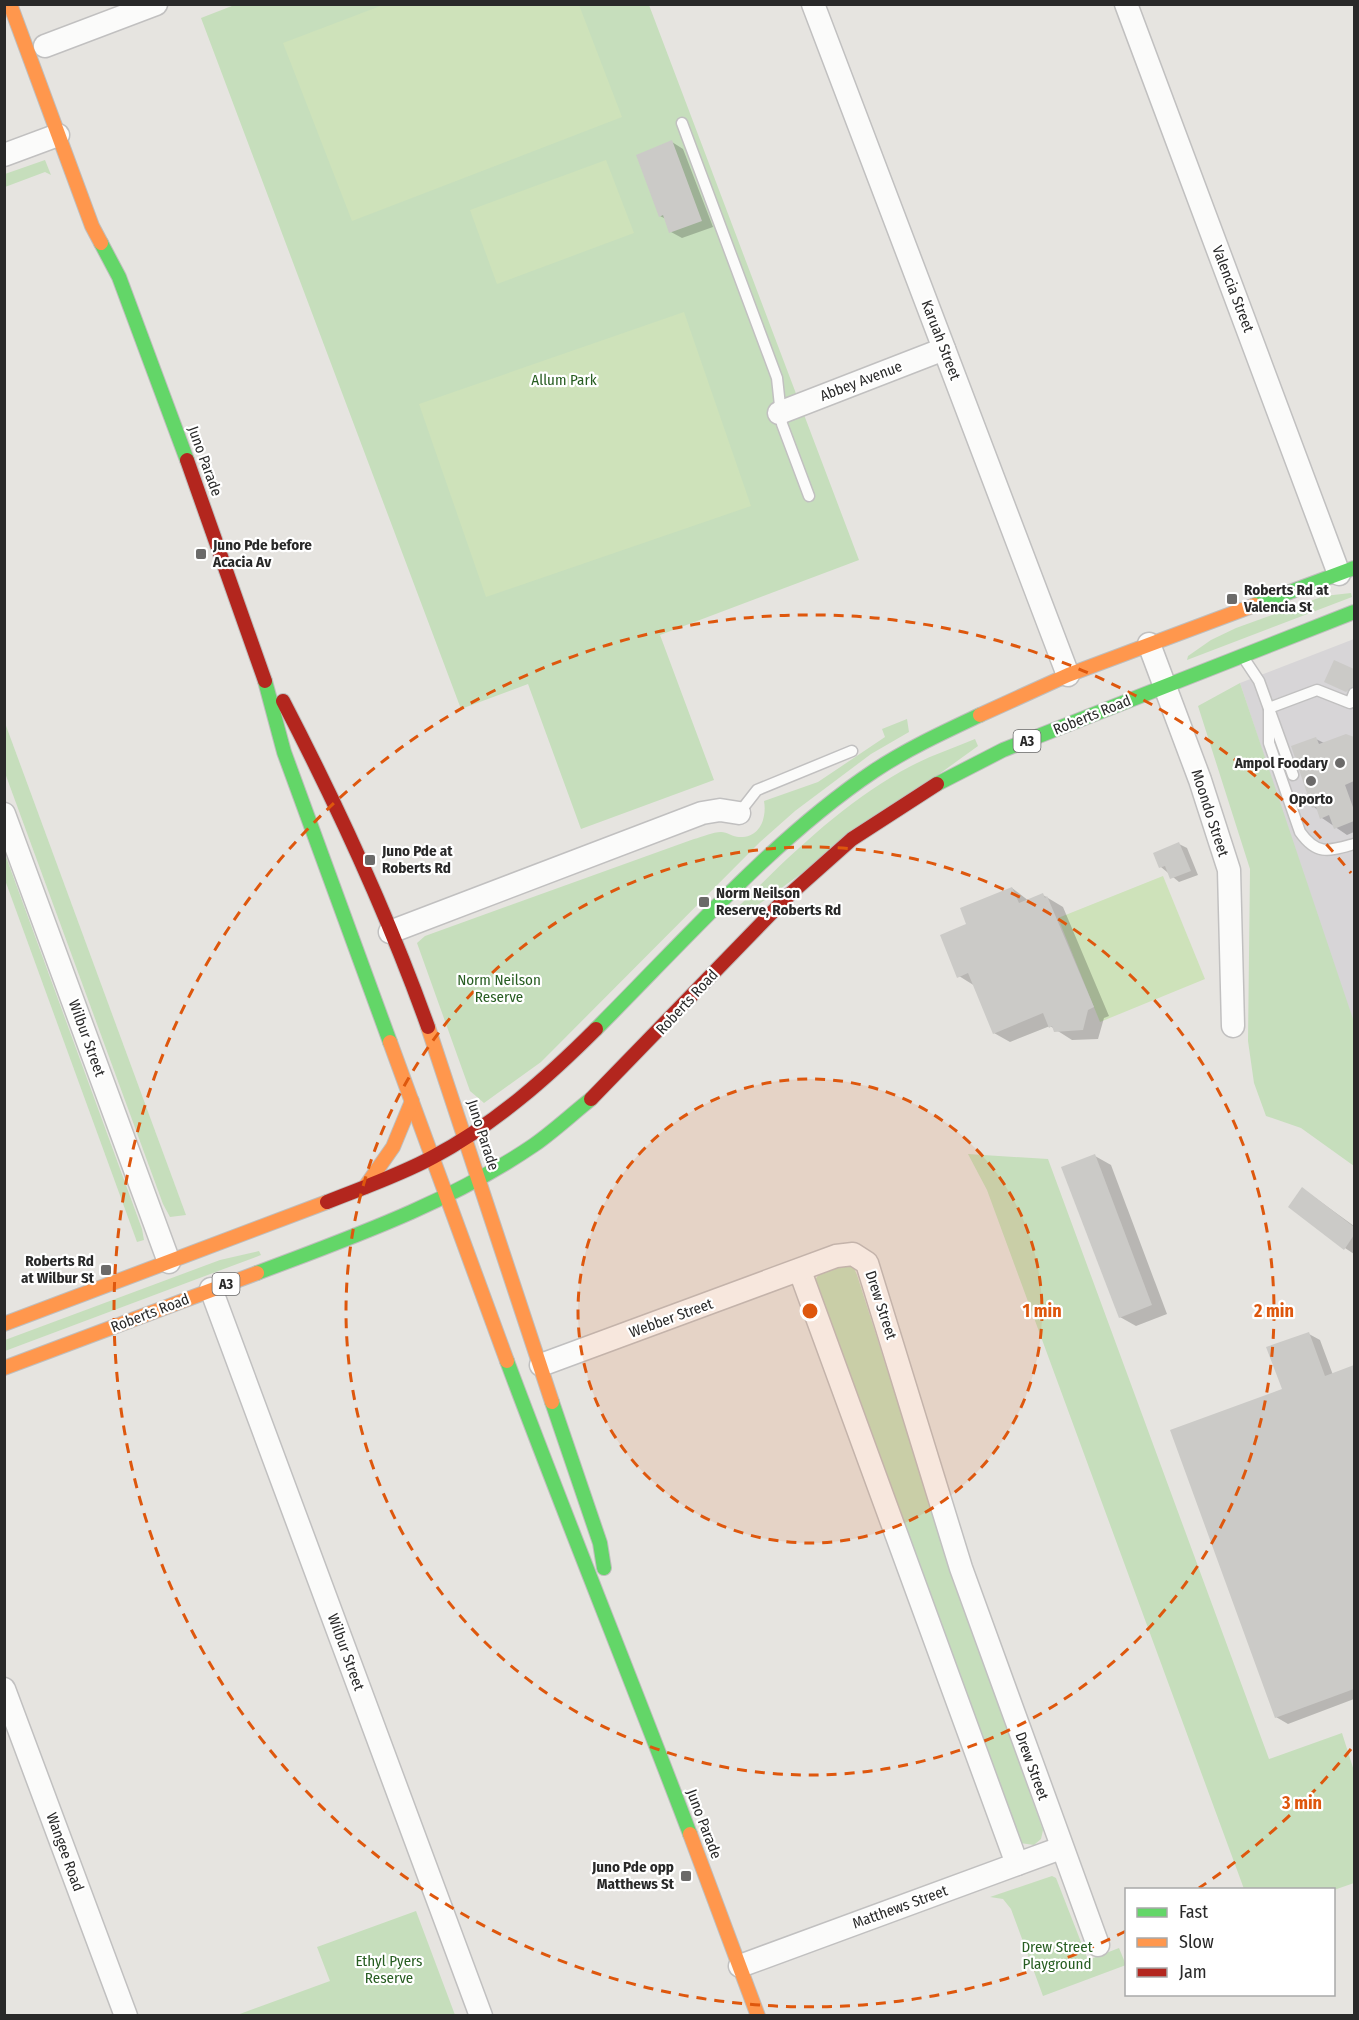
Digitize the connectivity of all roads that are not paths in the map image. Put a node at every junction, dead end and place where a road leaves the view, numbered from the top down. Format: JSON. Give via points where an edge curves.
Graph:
{"nodes":[{"id":1,"x":10,"y":4,"type":"edge"},
{"id":2,"x":156,"y":4,"type":"edge"},
{"id":3,"x":813,"y":4,"type":"edge"},
{"id":4,"x":1126,"y":4,"type":"edge"},
{"id":5,"x":45,"y":46,"type":"dead end"},
{"id":6,"x":682,"y":123,"type":"dead end"},
{"id":7,"x":58,"y":135,"type":"junction"},
{"id":8,"x":4,"y":155,"type":"edge"},
{"id":9,"x":111,"y":232,"type":"dead end"},
{"id":10,"x":119,"y":277,"type":"junction"},
{"id":11,"x":944,"y":349,"type":"junction"},
{"id":12,"x":779,"y":412,"type":"junction"},
{"id":13,"x":809,"y":496,"type":"dead end"},
{"id":14,"x":1347,"y":571,"type":"edge"},
{"id":15,"x":1354,"y":612,"type":"edge"},
{"id":16,"x":1149,"y":644,"type":"junction"},
{"id":17,"x":1241,"y":655,"type":"junction"},
{"id":18,"x":259,"y":657,"type":"junction"},
{"id":19,"x":1068,"y":675,"type":"junction"},
{"id":20,"x":1165,"y":686,"type":"junction"},
{"id":21,"x":1354,"y":693,"type":"edge"},
{"id":22,"x":1269,"y":708,"type":"junction"},
{"id":23,"x":852,"y":751,"type":"dead end"},
{"id":24,"x":1293,"y":776,"type":"dead end"},
{"id":25,"x":739,"y":813,"type":"joint"},
{"id":26,"x":4,"y":814,"type":"edge"},
{"id":27,"x":1354,"y":844,"type":"edge"},
{"id":28,"x":390,"y":932,"type":"junction"},
{"id":29,"x":1233,"y":1026,"type":"dead end"},
{"id":30,"x":412,"y":1101,"type":"junction"},
{"id":31,"x":467,"y":1136,"type":"junction"},
{"id":32,"x":433,"y":1157,"type":"junction"},
{"id":33,"x":480,"y":1178,"type":"junction"},
{"id":34,"x":365,"y":1187,"type":"junction"},
{"id":35,"x":447,"y":1197,"type":"junction"},
{"id":36,"x":169,"y":1262,"type":"junction"},
{"id":37,"x":800,"y":1271,"type":"junction"},
{"id":38,"x":212,"y":1289,"type":"junction"},
{"id":39,"x":4,"y":1324,"type":"edge"},
{"id":40,"x":541,"y":1365,"type":"junction"},
{"id":41,"x":4,"y":1368,"type":"edge"},
{"id":42,"x":619,"y":1645,"type":"junction"},
{"id":43,"x":4,"y":1689,"type":"edge"},
{"id":44,"x":1061,"y":1848,"type":"junction"},
{"id":45,"x":1017,"y":1864,"type":"junction"},
{"id":46,"x":1098,"y":1945,"type":"dead end"},
{"id":47,"x":740,"y":1966,"type":"junction"},
{"id":48,"x":126,"y":2016,"type":"edge"},
{"id":49,"x":481,"y":2016,"type":"edge"},
{"id":50,"x":758,"y":2016,"type":"edge"}],
"edges":[{"from":1,"to":7,"type":"main road","name":"Juno Parade"},
{"from":2,"to":5,"type":"street"},
{"from":3,"to":11,"type":"street","name":"Karuah Street"},
{"from":4,"to":14,"type":"street","name":"Valencia Street"},
{"from":6,"to":12,"type":"lane","via":[[777,378]]},
{"from":7,"to":8,"type":"street"},
{"from":7,"to":10,"type":"main road","name":"Juno Parade","via":[[92,226]]},
{"from":9,"to":10,"type":"main road","name":"Juno Parade"},
{"from":10,"to":18,"type":"main road","name":"Juno Parade"},
{"from":11,"to":12,"type":"street","name":"Abbey Avenue"},
{"from":11,"to":19,"type":"street","name":"Karuah Street"},
{"from":12,"to":13,"type":"lane"},
{"from":14,"to":16,"type":"main road"},
{"from":15,"to":17,"type":"main road","name":"Roberts Road","number":"A3"},
{"from":16,"to":19,"type":"main road"},
{"from":16,"to":20,"type":"street","name":"Moondo Street"},
{"from":17,"to":20,"type":"main road","name":"Roberts Road","number":"A3"},
{"from":17,"to":22,"type":"lane","via":[[1259,681]]},
{"from":18,"to":28,"type":"main road","name":"Juno Parade","via":[[305,740]]},
{"from":18,"to":30,"type":"main road","name":"Juno Parade","via":[[284,752]]},
{"from":19,"to":31,"type":"main road","via":[[932,737],[874,771],[800,826],[568,1058]]},
{"from":20,"to":29,"type":"street","name":"Moondo Street","via":[[1229,870]]},
{"from":20,"to":33,"type":"main road","name":"Roberts Road","number":"A3","via":[[962,770],[918,794],[852,839],[789,895],[597,1094],[535,1144]]},
{"from":21,"to":22,"type":"lane","via":[[1350,703],[1317,690]]},
{"from":22,"to":24,"type":"lane"},
{"from":22,"to":27,"type":"lane","via":[[1269,743],[1300,832],[1316,849],[1327,851]]},
{"from":23,"to":25,"type":"lane","via":[[757,790]]},
{"from":25,"to":28,"type":"street","via":[[702,813]]},
{"from":26,"to":36,"type":"street","name":"Wilbur Street"},
{"from":28,"to":31,"type":"main road","name":"Juno Parade"},
{"from":30,"to":32,"type":"main road","name":"Juno Parade"},
{"from":30,"to":34,"type":"main road","via":[[382,1169]]},
{"from":31,"to":32,"type":"main road"},
{"from":31,"to":33,"type":"main road","name":"Juno Parade"},
{"from":32,"to":34,"type":"main road"},
{"from":32,"to":35,"type":"main road","name":"Juno Parade"},
{"from":33,"to":35,"type":"main road","name":"Roberts Road","number":"A3"},
{"from":33,"to":40,"type":"main road","name":"Juno Parade"},
{"from":34,"to":36,"type":"main road"},
{"from":35,"to":38,"type":"main road","name":"Roberts Road","number":"A3","via":[[394,1221]]},
{"from":35,"to":42,"type":"main road","name":"Juno Parade","via":[[579,1553]]},
{"from":36,"to":39,"type":"main road"},
{"from":37,"to":40,"type":"street","name":"Webber Street"},
{"from":37,"to":44,"type":"street","name":"Drew Street","via":[[845,1253],[861,1257],[870,1269],[962,1568]]},
{"from":37,"to":45,"type":"street"},
{"from":38,"to":41,"type":"main road","name":"Roberts Road","number":"A3"},
{"from":38,"to":49,"type":"street","name":"Wilbur Street"},
{"from":40,"to":42,"type":"main road","name":"Juno Parade","via":[[600,1543]]},
{"from":42,"to":47,"type":"main road","name":"Juno Parade"},
{"from":43,"to":48,"type":"street","name":"Wangee Road"},
{"from":44,"to":45,"type":"street","name":"Matthews Street"},
{"from":44,"to":46,"type":"street","name":"Drew Street"},
{"from":45,"to":47,"type":"street","name":"Matthews Street"},
{"from":47,"to":50,"type":"main road","name":"Juno Parade"}]}
